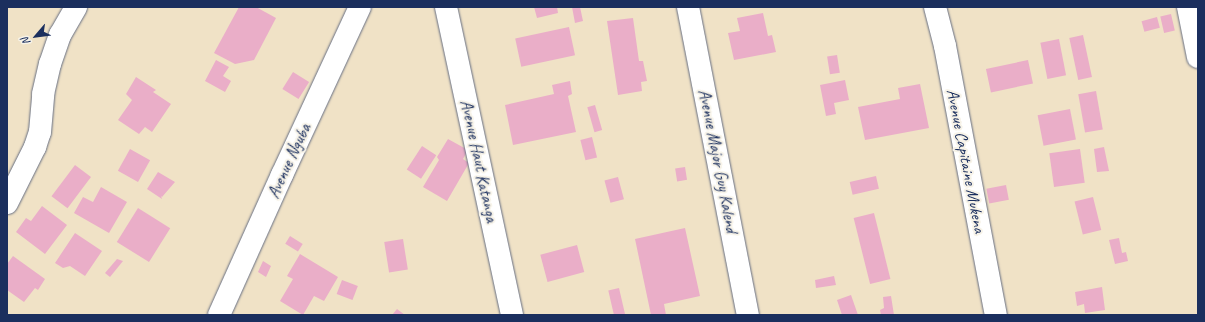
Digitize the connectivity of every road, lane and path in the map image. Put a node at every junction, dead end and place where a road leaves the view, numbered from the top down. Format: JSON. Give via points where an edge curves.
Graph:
{"nodes":[{"id":1,"x":76,"y":7,"type":"edge"},
{"id":2,"x":360,"y":7,"type":"edge"},
{"id":3,"x":446,"y":7,"type":"edge"},
{"id":4,"x":688,"y":7,"type":"edge"},
{"id":5,"x":935,"y":7,"type":"edge"},
{"id":6,"x":1188,"y":7,"type":"edge"},
{"id":7,"x":1198,"y":58,"type":"edge"},
{"id":8,"x":7,"y":203,"type":"edge"},
{"id":9,"x":510,"y":313,"type":"edge"},
{"id":10,"x":219,"y":315,"type":"edge"},
{"id":11,"x":748,"y":315,"type":"edge"},
{"id":12,"x":996,"y":315,"type":"edge"}],
"edges":[{"from":1,"to":8,"type":"street","via":[[60,35],[50,64],[36,148]]},
{"from":2,"to":10,"type":"street","name":"Avenue Nguba"},
{"from":3,"to":9,"type":"street","name":"Avenue Haut Katanga"},
{"from":4,"to":11,"type":"street","name":"Avenue Major Guy Kalend"},
{"from":5,"to":12,"type":"street","name":"Avenue Capitaine Mukena"},
{"from":6,"to":7,"type":"street"}]}
